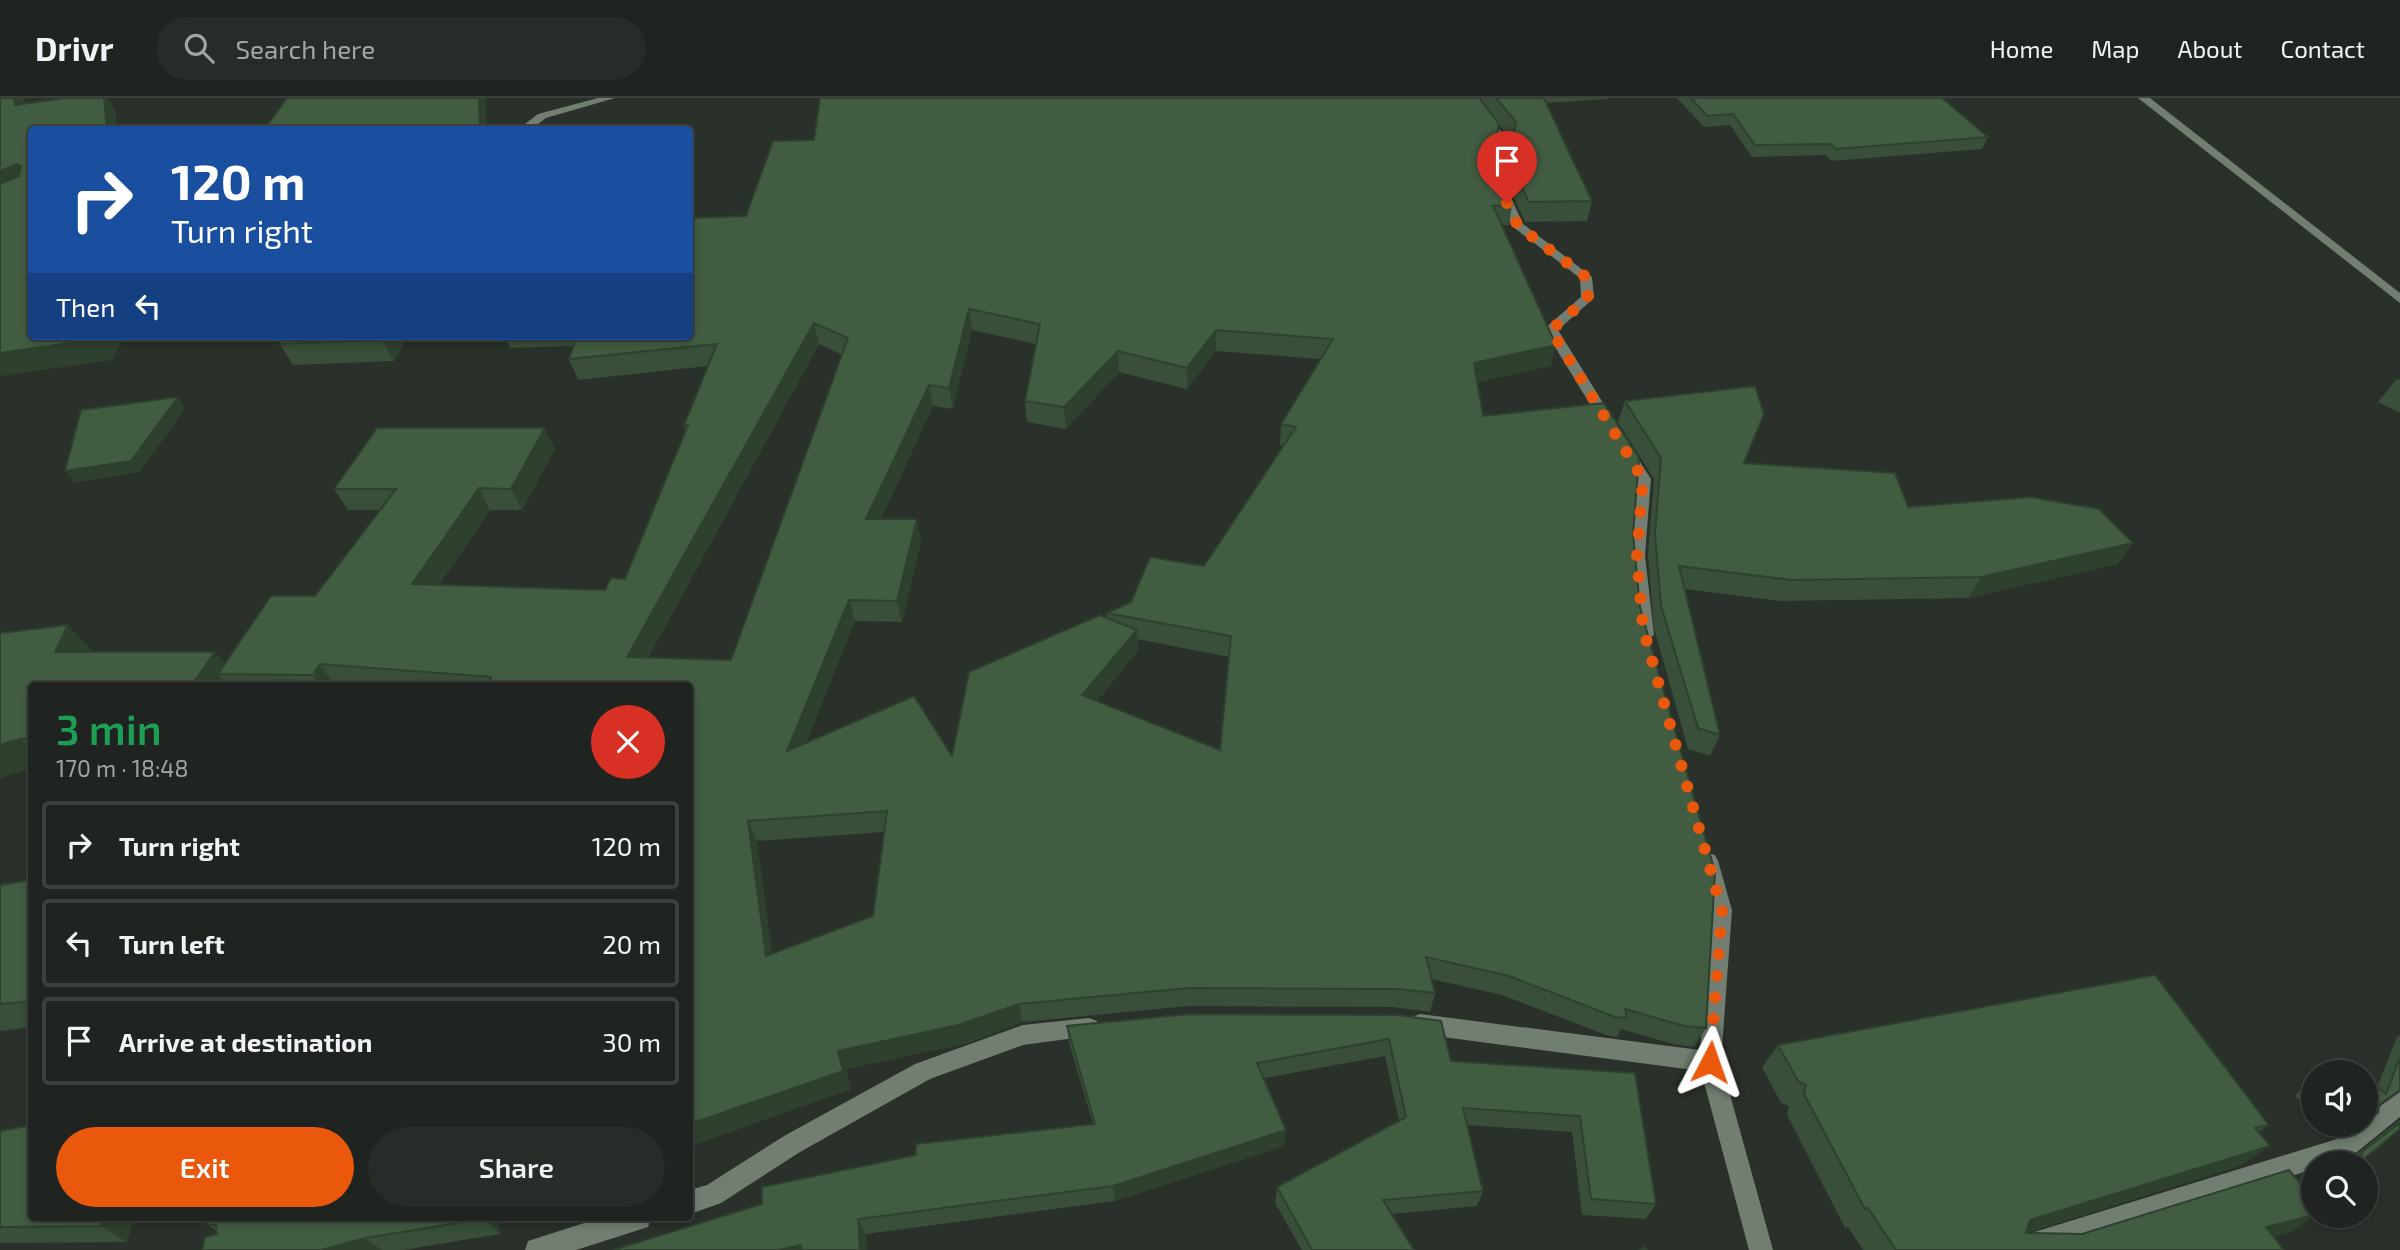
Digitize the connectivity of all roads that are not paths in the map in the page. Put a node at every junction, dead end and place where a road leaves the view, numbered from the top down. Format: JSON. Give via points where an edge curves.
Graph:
{"nodes":[{"id":1,"x":610,"y":98,"type":"edge"},
{"id":2,"x":1470,"y":98,"type":"edge"},
{"id":3,"x":2143,"y":98,"type":"edge"},
{"id":4,"x":528,"y":126,"type":"edge"},
{"id":5,"x":2400,"y":299,"type":"edge"},
{"id":6,"x":1650,"y":654,"type":"edge"},
{"id":7,"x":1704,"y":848,"type":"edge"},
{"id":8,"x":1393,"y":1020,"type":"edge"},
{"id":9,"x":1106,"y":1027,"type":"edge"},
{"id":10,"x":1710,"y":1062,"type":"junction"},
{"id":11,"x":2400,"y":1103,"type":"edge"},
{"id":12,"x":693,"y":1201,"type":"edge"},
{"id":13,"x":629,"y":1221,"type":"edge"},
{"id":14,"x":537,"y":1250,"type":"edge"},
{"id":15,"x":1761,"y":1250,"type":"edge"},
{"id":16,"x":2015,"y":1250,"type":"edge"}],
"edges":[{"from":1,"to":4,"type":"street","via":[[542,116]]},
{"from":2,"to":6,"type":"street","via":[[1504,143],[1497,180],[1518,226],[1586,277],[1588,298],[1551,330],[1643,479],[1637,555],[1643,628]]},
{"from":3,"to":5,"type":"street"},
{"from":7,"to":10,"type":"street","via":[[1722,911]]},
{"from":8,"to":10,"type":"street"},
{"from":9,"to":12,"type":"street","via":[[1023,1035],[923,1071],[792,1144],[713,1195]]},
{"from":10,"to":15,"type":"street"},
{"from":11,"to":16,"type":"street","via":[[2344,1148]]},
{"from":13,"to":14,"type":"street"}]}
